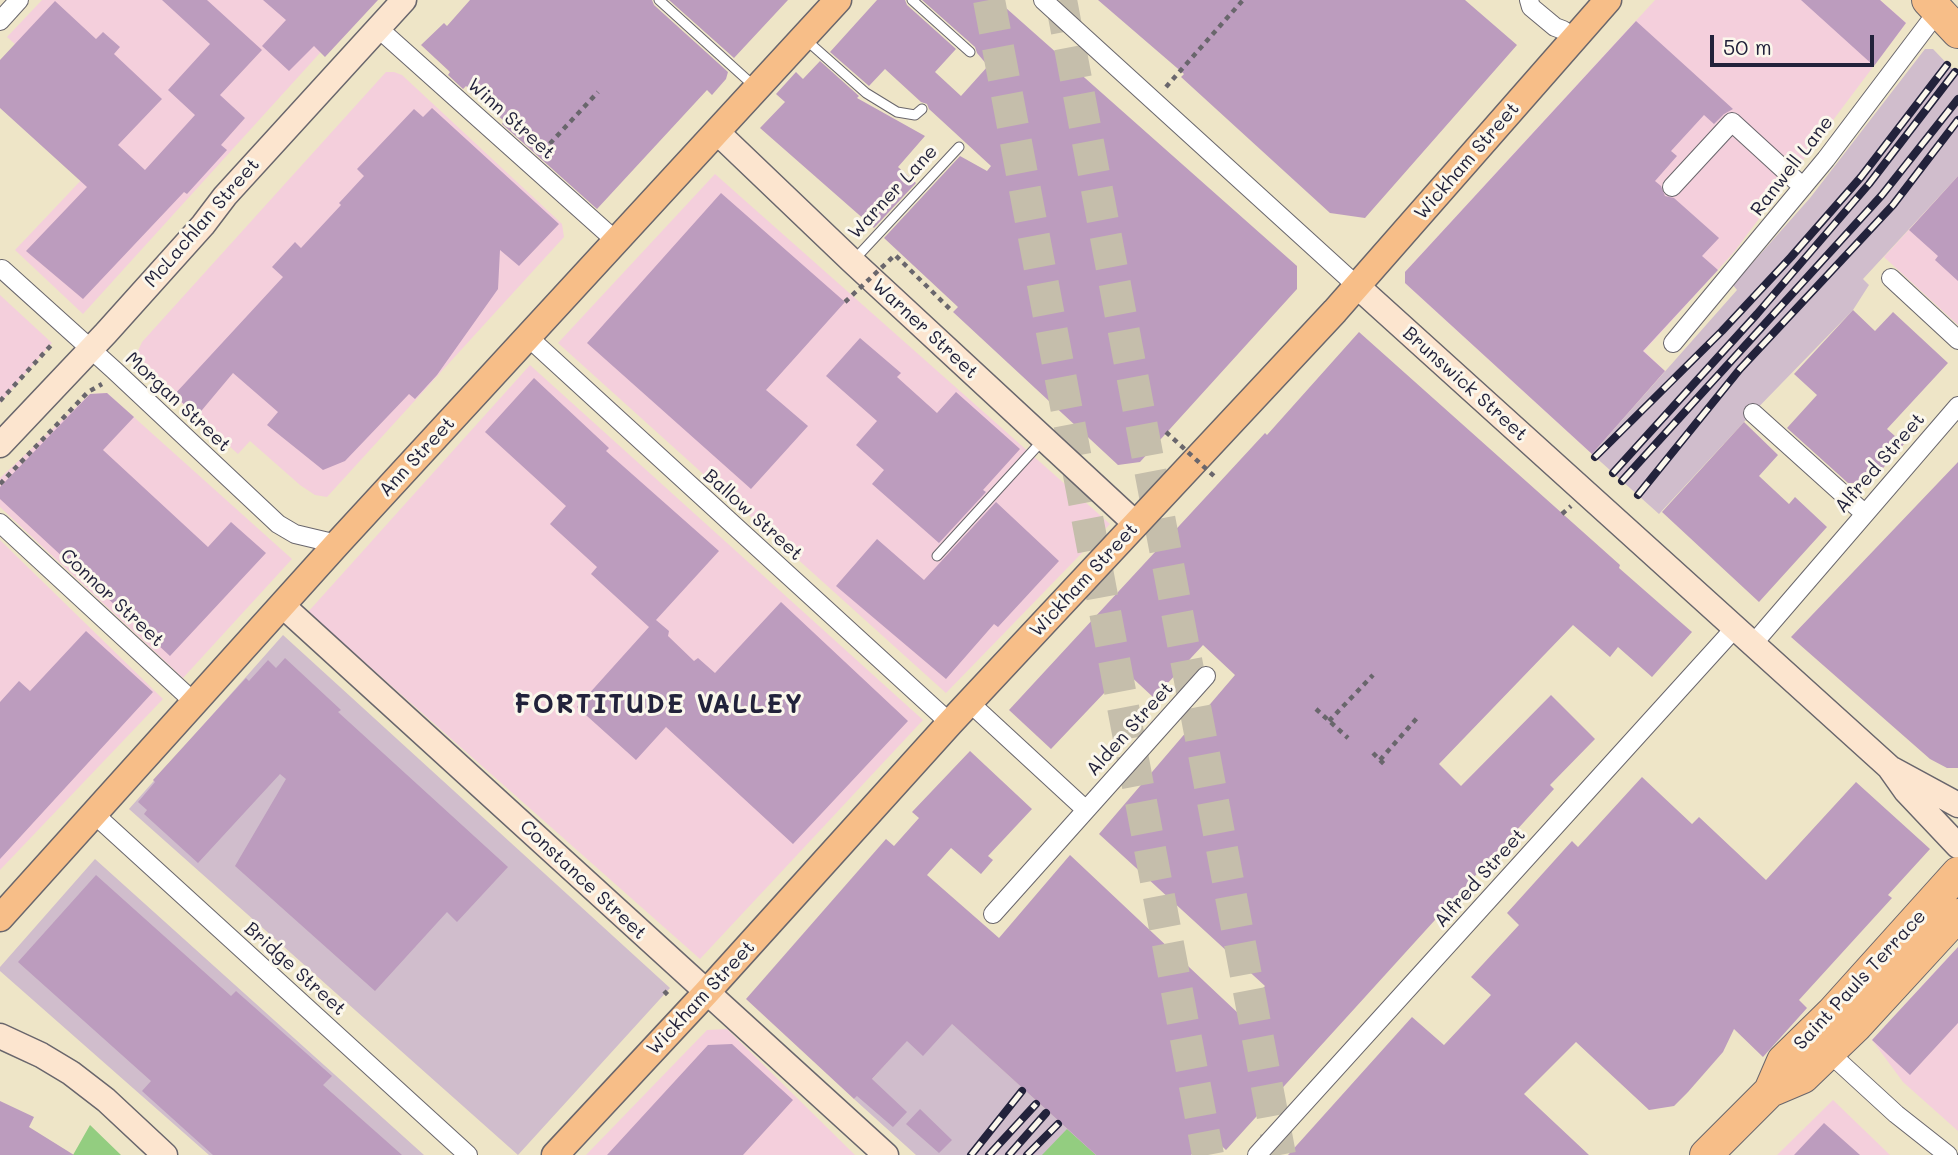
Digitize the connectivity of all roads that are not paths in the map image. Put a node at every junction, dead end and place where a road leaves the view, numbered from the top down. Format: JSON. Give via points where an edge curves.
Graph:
{"nodes":[{"id":1,"x":19,"y":0,"type":"edge"},
{"id":2,"x":404,"y":0,"type":"edge"},
{"id":3,"x":659,"y":0,"type":"edge"},
{"id":4,"x":838,"y":0,"type":"edge"},
{"id":5,"x":912,"y":0,"type":"edge"},
{"id":6,"x":1043,"y":0,"type":"edge"},
{"id":7,"x":1529,"y":0,"type":"edge"},
{"id":8,"x":1536,"y":0,"type":"edge"},
{"id":9,"x":1608,"y":0,"type":"edge"},
{"id":10,"x":1945,"y":19,"type":"edge"},
{"id":11,"x":0,"y":21,"type":"edge"},
{"id":12,"x":378,"y":28,"type":"junction"},
{"id":13,"x":1568,"y":34,"type":"junction"},
{"id":14,"x":804,"y":38,"type":"junction"},
{"id":15,"x":970,"y":52,"type":"dead end"},
{"id":16,"x":756,"y":88,"type":"junction"},
{"id":17,"x":922,"y":109,"type":"dead end"},
{"id":18,"x":717,"y":132,"type":"junction"},
{"id":19,"x":959,"y":147,"type":"dead end"},
{"id":20,"x":1672,"y":187,"type":"dead end"},
{"id":21,"x":1803,"y":187,"type":"junction"},
{"id":22,"x":616,"y":241,"type":"junction"},
{"id":23,"x":852,"y":261,"type":"junction"},
{"id":24,"x":2,"y":269,"type":"dead end"},
{"id":25,"x":1891,"y":278,"type":"dead end"},
{"id":26,"x":1357,"y":286,"type":"junction"},
{"id":27,"x":528,"y":337,"type":"junction"},
{"id":28,"x":1958,"y":341,"type":"edge"},
{"id":29,"x":1672,"y":343,"type":"dead end"},
{"id":30,"x":91,"y":349,"type":"junction"},
{"id":31,"x":1958,"y":406,"type":"edge"},
{"id":32,"x":1753,"y":413,"type":"dead end"},
{"id":33,"x":1044,"y":440,"type":"junction"},
{"id":34,"x":0,"y":446,"type":"edge"},
{"id":35,"x":1864,"y":513,"type":"junction"},
{"id":36,"x":0,"y":523,"type":"edge"},
{"id":37,"x":1136,"y":524,"type":"junction"},
{"id":38,"x":337,"y":544,"type":"junction"},
{"id":39,"x":937,"y":556,"type":"dead end"},
{"id":40,"x":282,"y":605,"type":"junction"},
{"id":41,"x":1734,"y":629,"type":"junction"},
{"id":42,"x":1753,"y":644,"type":"junction"},
{"id":43,"x":1206,"y":676,"type":"dead end"},
{"id":44,"x":195,"y":703,"type":"junction"},
{"id":45,"x":970,"y":703,"type":"junction"},
{"id":46,"x":950,"y":723,"type":"junction"},
{"id":47,"x":1889,"y":767,"type":"junction"},
{"id":48,"x":1958,"y":805,"type":"edge"},
{"id":49,"x":1086,"y":810,"type":"junction"},
{"id":50,"x":93,"y":813,"type":"junction"},
{"id":51,"x":1958,"y":846,"type":"edge"},
{"id":52,"x":1958,"y":873,"type":"edge"},
{"id":53,"x":993,"y":914,"type":"dead end"},
{"id":54,"x":1958,"y":915,"type":"edge"},
{"id":55,"x":0,"y":918,"type":"edge"},
{"id":56,"x":706,"y":993,"type":"junction"},
{"id":57,"x":0,"y":1036,"type":"edge"},
{"id":58,"x":1819,"y":1044,"type":"junction"},
{"id":59,"x":165,"y":1155,"type":"edge"},
{"id":60,"x":468,"y":1155,"type":"edge"},
{"id":61,"x":555,"y":1155,"type":"edge"},
{"id":62,"x":886,"y":1155,"type":"edge"},
{"id":63,"x":1257,"y":1155,"type":"edge"},
{"id":64,"x":1706,"y":1155,"type":"edge"},
{"id":65,"x":1948,"y":1155,"type":"edge"}],
"edges":[{"from":1,"to":11,"type":"street"},
{"from":2,"to":12,"type":"street","name":"McLachlan Street"},
{"from":3,"to":16,"type":"lane"},
{"from":4,"to":14,"type":"main road","name":"Ann Street"},
{"from":5,"to":15,"type":"lane"},
{"from":6,"to":26,"type":"street","name":"Brunswick Street"},
{"from":7,"to":13,"type":"street","via":[[1531,7]]},
{"from":8,"to":13,"type":"street"},
{"from":9,"to":13,"type":"main road","name":"Wickham Street"},
{"from":10,"to":21,"type":"street","name":"Ranwell Lane"},
{"from":12,"to":22,"type":"street","name":"Winn Street"},
{"from":12,"to":30,"type":"street","name":"McLachlan Street"},
{"from":13,"to":26,"type":"main road","name":"Wickham Street"},
{"from":14,"to":16,"type":"main road","name":"Ann Street"},
{"from":14,"to":17,"type":"lane","via":[[887,106],[906,115]]},
{"from":16,"to":18,"type":"main road","name":"Ann Street"},
{"from":18,"to":22,"type":"main road","name":"Ann Street"},
{"from":18,"to":23,"type":"street","name":"Warner Street"},
{"from":19,"to":23,"type":"lane","name":"Warner Lane"},
{"from":20,"to":21,"type":"street","via":[[1732,122]]},
{"from":21,"to":29,"type":"street","name":"Ranwell Lane"},
{"from":22,"to":27,"type":"main road","name":"Ann Street"},
{"from":23,"to":33,"type":"street","name":"Warner Street"},
{"from":24,"to":30,"type":"street","name":"Morgan Street"},
{"from":25,"to":28,"type":"street"},
{"from":26,"to":37,"type":"main road","name":"Wickham Street"},
{"from":26,"to":41,"type":"street","name":"Brunswick Street"},
{"from":27,"to":38,"type":"main road","name":"Ann Street"},
{"from":27,"to":46,"type":"street","name":"Ballow Street"},
{"from":30,"to":34,"type":"street","name":"McLachlan Street"},
{"from":30,"to":38,"type":"street","name":"Morgan Street","via":[[278,524],[295,534]]},
{"from":31,"to":35,"type":"street","name":"Alfred Street"},
{"from":32,"to":35,"type":"street"},
{"from":33,"to":37,"type":"street","name":"Warner Street"},
{"from":33,"to":39,"type":"lane"},
{"from":35,"to":42,"type":"street","name":"Alfred Street"},
{"from":36,"to":44,"type":"street","name":"Connor Street"},
{"from":37,"to":45,"type":"main road","name":"Wickham Street"},
{"from":38,"to":40,"type":"main road","name":"Ann Street"},
{"from":40,"to":44,"type":"main road","name":"Ann Street"},
{"from":40,"to":56,"type":"street","name":"Constance Street"},
{"from":41,"to":42,"type":"street","name":"Brunswick Street"},
{"from":41,"to":63,"type":"street","name":"Alfred Street"},
{"from":42,"to":47,"type":"street","name":"Brunswick Street"},
{"from":43,"to":49,"type":"street","name":"Alden Street"},
{"from":44,"to":50,"type":"main road","name":"Ann Street"},
{"from":45,"to":46,"type":"main road","name":"Wickham Street"},
{"from":45,"to":49,"type":"street"},
{"from":46,"to":56,"type":"main road","name":"Wickham Street"},
{"from":47,"to":48,"type":"street","name":"Brunswick Street"},
{"from":47,"to":51,"type":"street","name":"Brunswick Street"},
{"from":49,"to":53,"type":"street","name":"Alden Street"},
{"from":50,"to":55,"type":"main road","name":"Ann Street"},
{"from":50,"to":60,"type":"street","name":"Bridge Street"},
{"from":52,"to":58,"type":"highway","name":"Saint Pauls Terrace"},
{"from":54,"to":58,"type":"highway","name":"Saint Pauls Terrace"},
{"from":56,"to":61,"type":"main road","name":"Wickham Street"},
{"from":56,"to":62,"type":"street","name":"Constance Street"},
{"from":57,"to":59,"type":"street","via":[[71,1073]]},
{"from":58,"to":64,"type":"highway","name":"Saint Pauls Terrace","via":[[1803,1077],[1770,1091]]},
{"from":58,"to":65,"type":"street"}]}
